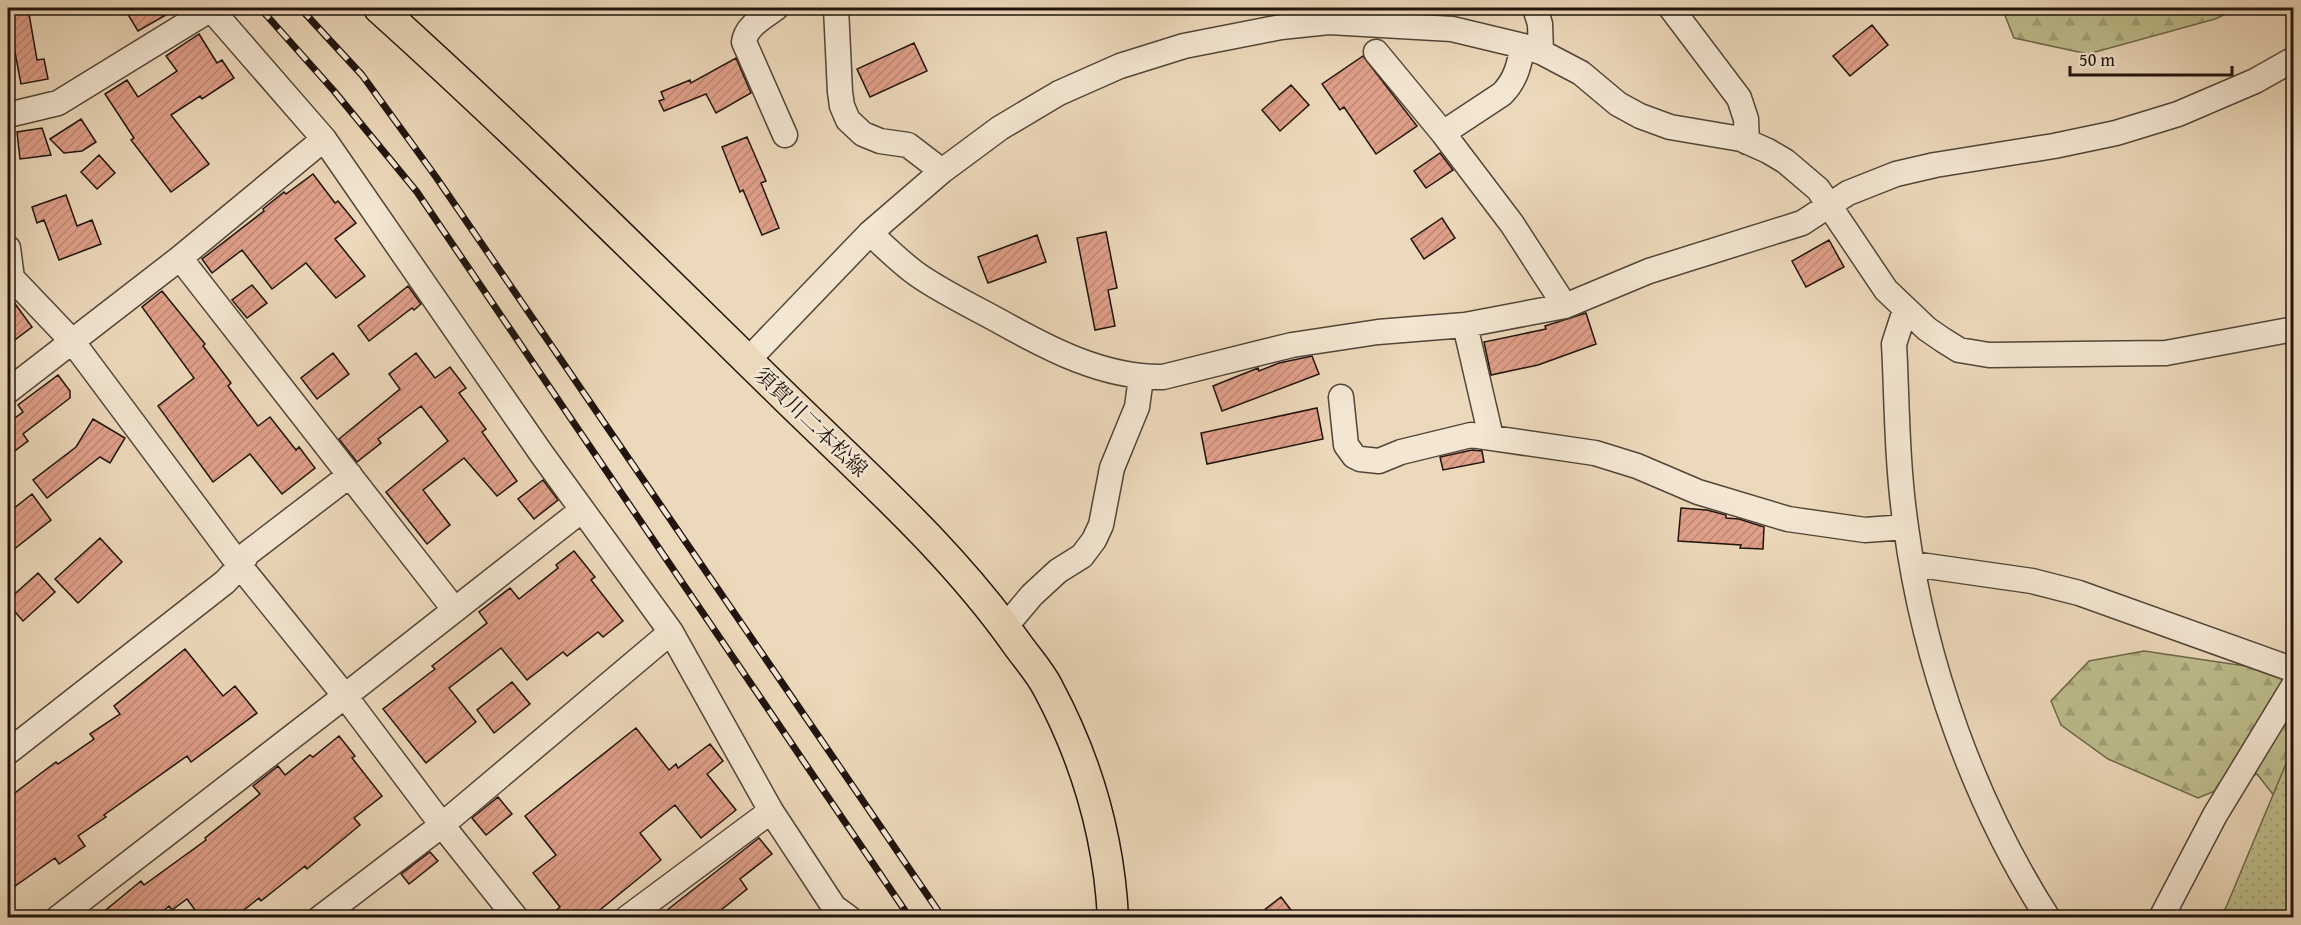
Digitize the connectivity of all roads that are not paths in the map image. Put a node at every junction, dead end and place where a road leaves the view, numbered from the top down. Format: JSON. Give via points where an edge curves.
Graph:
{"nodes":[{"id":1,"x":211,"y":8,"type":"edge"},
{"id":2,"x":379,"y":8,"type":"edge"},
{"id":3,"x":776,"y":8,"type":"edge"},
{"id":4,"x":836,"y":8,"type":"edge"},
{"id":5,"x":1535,"y":8,"type":"edge"},
{"id":6,"x":1671,"y":8,"type":"edge"},
{"id":7,"x":1532,"y":49,"type":"junction"},
{"id":8,"x":1376,"y":52,"type":"dead end"},
{"id":9,"x":2294,"y":59,"type":"edge"},
{"id":10,"x":8,"y":115,"type":"edge"},
{"id":11,"x":1443,"y":134,"type":"junction"},
{"id":12,"x":785,"y":135,"type":"dead end"},
{"id":13,"x":324,"y":139,"type":"junction"},
{"id":14,"x":1747,"y":142,"type":"junction"},
{"id":15,"x":942,"y":171,"type":"junction"},
{"id":16,"x":1830,"y":206,"type":"junction"},
{"id":17,"x":870,"y":233,"type":"junction"},
{"id":18,"x":8,"y":248,"type":"edge"},
{"id":19,"x":180,"y":258,"type":"junction"},
{"id":20,"x":10,"y":278,"type":"edge"},
{"id":21,"x":1565,"y":306,"type":"junction"},
{"id":22,"x":1905,"y":310,"type":"junction"},
{"id":23,"x":1465,"y":324,"type":"junction"},
{"id":24,"x":2294,"y":329,"type":"edge"},
{"id":25,"x":72,"y":341,"type":"junction"},
{"id":26,"x":748,"y":360,"type":"junction"},
{"id":27,"x":1141,"y":378,"type":"junction"},
{"id":28,"x":8,"y":391,"type":"edge"},
{"id":29,"x":1341,"y":397,"type":"dead end"},
{"id":30,"x":1491,"y":437,"type":"junction"},
{"id":31,"x":350,"y":475,"type":"junction"},
{"id":32,"x":582,"y":510,"type":"junction"},
{"id":33,"x":1906,"y":527,"type":"junction"},
{"id":34,"x":1913,"y":564,"type":"junction"},
{"id":35,"x":240,"y":566,"type":"junction"},
{"id":36,"x":454,"y":609,"type":"junction"},
{"id":37,"x":1005,"y":627,"type":"junction"},
{"id":38,"x":670,"y":632,"type":"junction"},
{"id":39,"x":2294,"y":670,"type":"edge"},
{"id":40,"x":2294,"y":685,"type":"edge"},
{"id":41,"x":345,"y":696,"type":"junction"},
{"id":42,"x":8,"y":752,"type":"edge"},
{"id":43,"x":771,"y":811,"type":"junction"},
{"id":44,"x":442,"y":825,"type":"junction"},
{"id":45,"x":58,"y":918,"type":"edge"},
{"id":46,"x":320,"y":918,"type":"edge"},
{"id":47,"x":516,"y":918,"type":"edge"},
{"id":48,"x":627,"y":918,"type":"edge"},
{"id":49,"x":849,"y":918,"type":"edge"},
{"id":50,"x":1113,"y":918,"type":"edge"},
{"id":51,"x":2048,"y":918,"type":"edge"},
{"id":52,"x":2161,"y":918,"type":"edge"}],
"edges":[{"from":1,"to":10,"type":"street","via":[[58,103]]},
{"from":1,"to":13,"type":"street"},
{"from":2,"to":26,"type":"main road","name":"須賀川二本松線","via":[[471,91]]},
{"from":3,"to":12,"type":"street","via":[[750,28],[744,42]]},
{"from":4,"to":15,"type":"street","via":[[840,92],[848,120],[863,134],[908,145]]},
{"from":5,"to":7,"type":"street","via":[[1540,24]]},
{"from":6,"to":14,"type":"street","via":[[1739,98],[1746,119]]},
{"from":7,"to":11,"type":"street","via":[[1502,94]]},
{"from":7,"to":14,"type":"street","via":[[1581,73],[1618,104],[1640,116],[1670,127]]},
{"from":7,"to":15,"type":"street","via":[[1452,29],[1329,22],[1184,46],[1120,66],[1059,93],[1000,128]]},
{"from":8,"to":11,"type":"street"},
{"from":9,"to":16,"type":"street","via":[[2255,81],[2178,114],[2096,138],[1896,174],[1848,193]]},
{"from":11,"to":21,"type":"street","via":[[1512,224]]},
{"from":13,"to":19,"type":"street"},
{"from":13,"to":32,"type":"street"},
{"from":14,"to":16,"type":"street","via":[[1785,161],[1818,189]]},
{"from":15,"to":17,"type":"street"},
{"from":16,"to":21,"type":"street","via":[[1802,223],[1649,271]]},
{"from":16,"to":22,"type":"street","via":[[1886,290]]},
{"from":17,"to":26,"type":"street"},
{"from":17,"to":27,"type":"street","via":[[925,279],[1028,339],[1083,362]]},
{"from":18,"to":20,"type":"street"},
{"from":19,"to":25,"type":"street"},
{"from":19,"to":31,"type":"street"},
{"from":20,"to":25,"type":"street"},
{"from":21,"to":23,"type":"street"},
{"from":22,"to":24,"type":"street","via":[[1959,350],[1989,355],[2166,353]]},
{"from":22,"to":33,"type":"street","via":[[1894,354]]},
{"from":23,"to":27,"type":"street","via":[[1292,345],[1163,377]]},
{"from":23,"to":30,"type":"street"},
{"from":25,"to":28,"type":"street"},
{"from":25,"to":35,"type":"street"},
{"from":26,"to":37,"type":"main road","name":"須賀川二本松線","via":[[934,543]]},
{"from":27,"to":37,"type":"street","via":[[1137,406],[1112,468],[1101,525],[1094,540],[1082,556],[1032,595]]},
{"from":29,"to":30,"type":"street","via":[[1346,445],[1360,459],[1379,461],[1471,435]]},
{"from":30,"to":33,"type":"street","via":[[1595,453],[1698,492],[1788,519],[1865,530]]},
{"from":31,"to":35,"type":"street","via":[[248,553]]},
{"from":31,"to":36,"type":"street"},
{"from":32,"to":36,"type":"street"},
{"from":32,"to":38,"type":"street"},
{"from":33,"to":34,"type":"street"},
{"from":34,"to":39,"type":"street","via":[[2032,580],[2079,593]]},
{"from":34,"to":51,"type":"street","via":[[1919,603],[1943,691],[1980,789],[2027,885]]},
{"from":35,"to":41,"type":"street"},
{"from":35,"to":42,"type":"street","via":[[225,582]]},
{"from":36,"to":41,"type":"street"},
{"from":37,"to":50,"type":"main road","name":"須賀川二本松線","via":[[1047,686],[1079,753],[1093,795],[1112,893]]},
{"from":38,"to":43,"type":"street"},
{"from":38,"to":44,"type":"street"},
{"from":40,"to":52,"type":"street","via":[[2215,815]]},
{"from":41,"to":44,"type":"street"},
{"from":41,"to":45,"type":"street"},
{"from":43,"to":48,"type":"street"},
{"from":43,"to":49,"type":"street","via":[[834,907]]},
{"from":44,"to":46,"type":"street"},
{"from":44,"to":47,"type":"street"}]}
